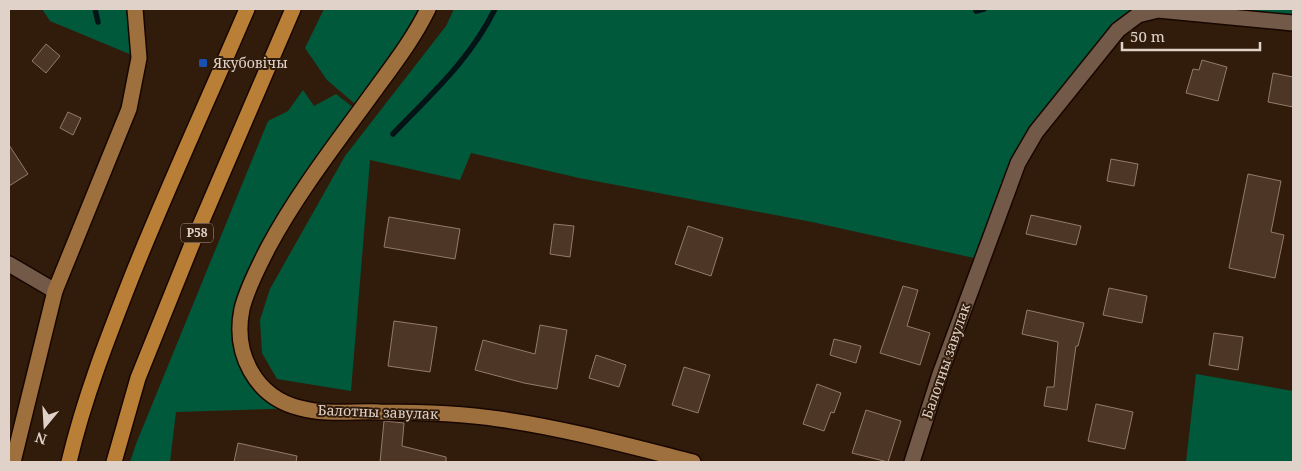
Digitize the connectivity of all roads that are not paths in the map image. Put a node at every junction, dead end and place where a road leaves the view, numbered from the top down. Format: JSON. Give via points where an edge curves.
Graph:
{"nodes":[{"id":1,"x":134,"y":9,"type":"edge"},
{"id":2,"x":247,"y":9,"type":"edge"},
{"id":3,"x":293,"y":9,"type":"edge"},
{"id":4,"x":428,"y":9,"type":"edge"},
{"id":5,"x":1293,"y":23,"type":"edge"},
{"id":6,"x":9,"y":264,"type":"edge"},
{"id":7,"x":55,"y":291,"type":"junction"},
{"id":8,"x":13,"y":462,"type":"edge"},
{"id":9,"x":69,"y":462,"type":"edge"},
{"id":10,"x":114,"y":462,"type":"edge"},
{"id":11,"x":693,"y":462,"type":"edge"},
{"id":12,"x":912,"y":462,"type":"edge"}],
"edges":[{"from":1,"to":7,"type":"main road","via":[[139,58],[128,109]]},
{"from":2,"to":9,"type":"highway","via":[[116,316],[91,383]]},
{"from":3,"to":10,"type":"highway","number":"Р58","via":[[142,369]]},
{"from":4,"to":11,"type":"main road","name":"Балотны завулак","via":[[268,249],[242,308],[240,332],[249,371],[260,386],[276,398],[299,408],[325,412],[454,414],[500,419]]},
{"from":5,"to":12,"type":"street","name":"Балотны завулак","via":[[1158,10],[1138,15],[1118,30],[1036,132],[1018,163],[940,374]]},
{"from":6,"to":7,"type":"street"},
{"from":7,"to":8,"type":"main road"}]}
